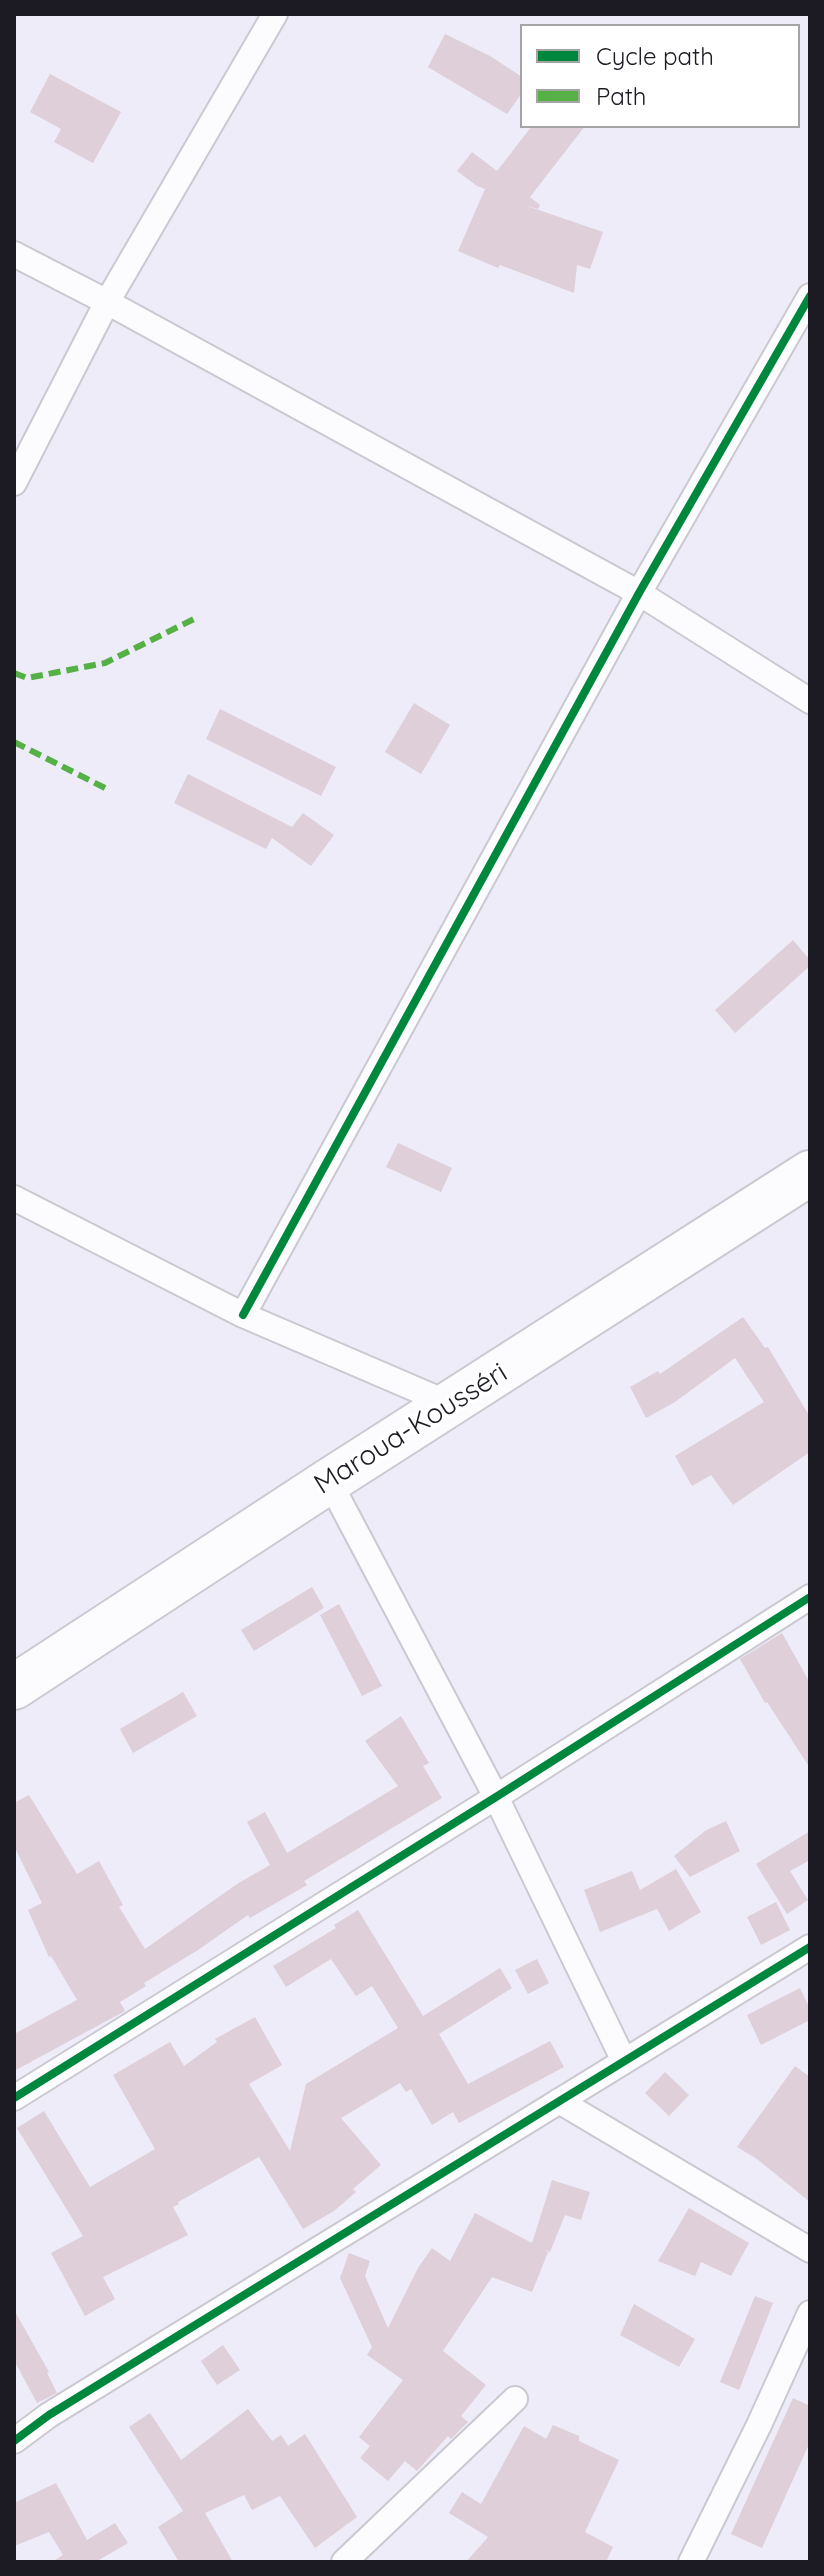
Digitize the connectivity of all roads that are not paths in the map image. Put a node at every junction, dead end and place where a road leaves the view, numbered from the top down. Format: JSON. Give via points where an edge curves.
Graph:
{"nodes":[{"id":1,"x":275,"y":14,"type":"edge"},
{"id":2,"x":14,"y":254,"type":"edge"},
{"id":3,"x":810,"y":296,"type":"edge"},
{"id":4,"x":107,"y":302,"type":"junction"},
{"id":5,"x":14,"y":483,"type":"edge"},
{"id":6,"x":639,"y":593,"type":"junction"},
{"id":7,"x":810,"y":701,"type":"edge"},
{"id":8,"x":810,"y":1173,"type":"edge"},
{"id":9,"x":14,"y":1198,"type":"edge"},
{"id":10,"x":243,"y":1315,"type":"junction"},
{"id":11,"x":450,"y":1404,"type":"junction"},
{"id":12,"x":329,"y":1481,"type":"junction"},
{"id":13,"x":810,"y":1597,"type":"edge"},
{"id":14,"x":14,"y":1687,"type":"edge"},
{"id":15,"x":496,"y":1797,"type":"junction"},
{"id":16,"x":810,"y":1947,"type":"edge"},
{"id":17,"x":624,"y":2061,"type":"junction"},
{"id":18,"x":14,"y":2098,"type":"edge"},
{"id":19,"x":559,"y":2101,"type":"junction"},
{"id":20,"x":810,"y":2250,"type":"edge"},
{"id":21,"x":810,"y":2313,"type":"edge"},
{"id":22,"x":515,"y":2399,"type":"dead end"},
{"id":23,"x":14,"y":2441,"type":"edge"},
{"id":24,"x":344,"y":2562,"type":"edge"},
{"id":25,"x":691,"y":2562,"type":"edge"}],
"edges":[{"from":1,"to":4,"type":"street"},
{"from":2,"to":4,"type":"street"},
{"from":3,"to":6,"type":"street"},
{"from":4,"to":5,"type":"street"},
{"from":4,"to":6,"type":"street"},
{"from":6,"to":7,"type":"street"},
{"from":6,"to":10,"type":"street"},
{"from":8,"to":11,"type":"highway","name":"Maroua-Kousséri"},
{"from":9,"to":10,"type":"street"},
{"from":10,"to":11,"type":"street"},
{"from":11,"to":12,"type":"highway","name":"Maroua-Kousséri"},
{"from":12,"to":14,"type":"highway","name":"Maroua-Kousséri"},
{"from":12,"to":15,"type":"street"},
{"from":13,"to":15,"type":"street"},
{"from":15,"to":17,"type":"street"},
{"from":15,"to":18,"type":"street"},
{"from":16,"to":17,"type":"street"},
{"from":17,"to":19,"type":"street"},
{"from":19,"to":20,"type":"street"},
{"from":19,"to":23,"type":"street"},
{"from":21,"to":25,"type":"street"},
{"from":22,"to":24,"type":"street"}]}
